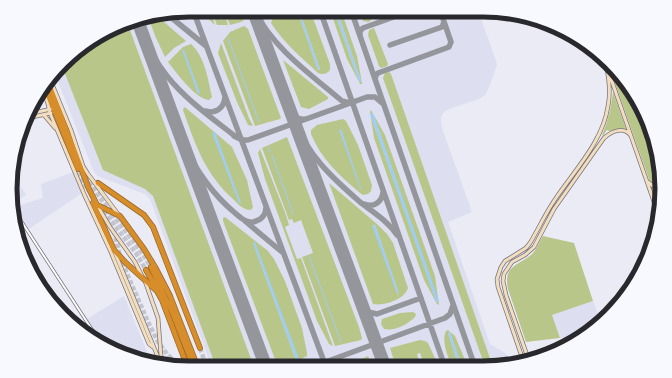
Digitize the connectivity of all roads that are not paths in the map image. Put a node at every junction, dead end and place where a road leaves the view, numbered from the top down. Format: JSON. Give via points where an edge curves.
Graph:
{"nodes":[{"id":1,"x":607,"y":69,"type":"edge"},
{"id":2,"x":609,"y":72,"type":"edge"},
{"id":3,"x":52,"y":85,"type":"edge"},
{"id":4,"x":49,"y":89,"type":"edge"},
{"id":5,"x":46,"y":93,"type":"edge"},
{"id":6,"x":54,"y":110,"type":"junction"},
{"id":7,"x":35,"y":113,"type":"edge"},
{"id":8,"x":44,"y":115,"type":"junction"},
{"id":9,"x":33,"y":117,"type":"edge"},
{"id":10,"x":60,"y":134,"type":"junction"},
{"id":11,"x":631,"y":136,"type":"junction"},
{"id":12,"x":647,"y":181,"type":"junction"},
{"id":13,"x":98,"y":182,"type":"dead end"},
{"id":14,"x":655,"y":185,"type":"edge"},
{"id":15,"x":655,"y":203,"type":"edge"},
{"id":16,"x":97,"y":205,"type":"junction"},
{"id":17,"x":119,"y":216,"type":"junction"},
{"id":18,"x":19,"y":218,"type":"edge"},
{"id":19,"x":114,"y":250,"type":"junction"},
{"id":20,"x":151,"y":267,"type":"tunnel mouth"},
{"id":21,"x":146,"y":270,"type":"tunnel mouth"},
{"id":22,"x":144,"y":280,"type":"junction"},
{"id":23,"x":124,"y":281,"type":"junction"},
{"id":24,"x":162,"y":300,"type":"junction"},
{"id":25,"x":94,"y":333,"type":"edge"},
{"id":26,"x":200,"y":348,"type":"tunnel mouth"},
{"id":27,"x":527,"y":355,"type":"edge"},
{"id":28,"x":522,"y":357,"type":"edge"},
{"id":29,"x":159,"y":359,"type":"edge"},
{"id":30,"x":162,"y":359,"type":"edge"},
{"id":31,"x":185,"y":361,"type":"edge"},
{"id":32,"x":191,"y":361,"type":"edge"},
{"id":33,"x":195,"y":361,"type":"edge"}],
"edges":[{"from":1,"to":28,"type":"main road","via":[[610,89],[608,106],[597,137],[530,243],[505,261],[498,274],[498,287]]},
{"from":2,"to":11,"type":"main road"},
{"from":3,"to":17,"type":"main road","via":[[83,166]]},
{"from":4,"to":6,"type":"highway"},
{"from":5,"to":6,"type":"highway"},
{"from":6,"to":7,"type":"main road"},
{"from":6,"to":8,"type":"main road"},
{"from":6,"to":10,"type":"main road"},
{"from":6,"to":16,"type":"highway"},
{"from":6,"to":19,"type":"highway","via":[[86,190]]},
{"from":8,"to":9,"type":"main road"},
{"from":8,"to":10,"type":"main road"},
{"from":10,"to":23,"type":"main road"},
{"from":11,"to":12,"type":"main road"},
{"from":11,"to":27,"type":"main road","via":[[622,130],[604,138],[554,208],[534,247],[512,262],[504,274],[506,295]]},
{"from":12,"to":14,"type":"main road"},
{"from":12,"to":15,"type":"main road"},
{"from":13,"to":26,"type":"highway","via":[[149,220]]},
{"from":16,"to":17,"type":"highway"},
{"from":16,"to":22,"type":"main road","via":[[136,262]]},
{"from":17,"to":33,"type":"highway","via":[[163,280]]},
{"from":18,"to":25,"type":"street"},
{"from":19,"to":22,"type":"highway"},
{"from":19,"to":23,"type":"main road"},
{"from":20,"to":32,"type":"highway"},
{"from":21,"to":24,"type":"highway"},
{"from":22,"to":24,"type":"highway"},
{"from":22,"to":30,"type":"main road","via":[[158,318]]},
{"from":23,"to":29,"type":"main road","via":[[149,344],[153,346]]},
{"from":24,"to":31,"type":"highway"}]}
